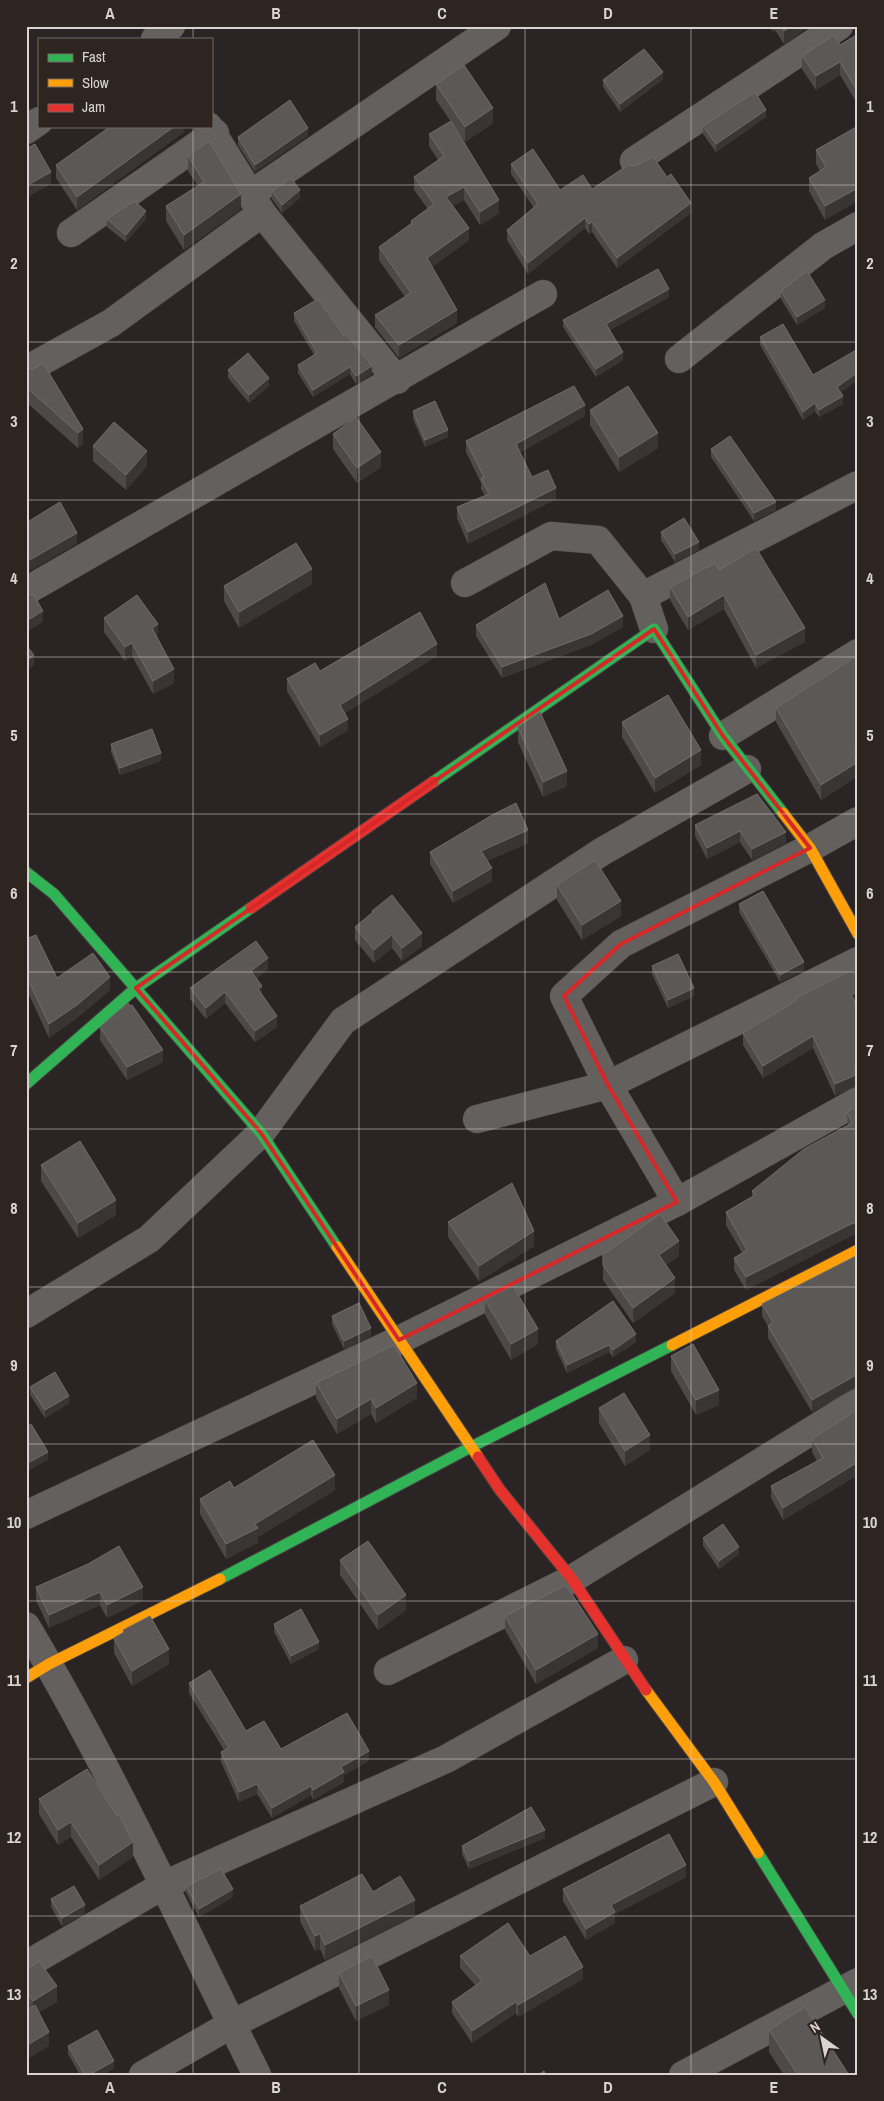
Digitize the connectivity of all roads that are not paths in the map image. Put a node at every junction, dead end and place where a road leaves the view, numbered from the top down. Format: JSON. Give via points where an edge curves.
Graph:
{"nodes":[{"id":1,"x":171,"y":26,"type":"edge"},
{"id":2,"x":497,"y":26,"type":"edge"},
{"id":3,"x":839,"y":26,"type":"edge"},
{"id":4,"x":156,"y":38,"type":"edge"},
{"id":5,"x":38,"y":122,"type":"edge"},
{"id":6,"x":26,"y":130,"type":"edge"},
{"id":7,"x":211,"y":130,"type":"edge"},
{"id":8,"x":634,"y":161,"type":"dead end"},
{"id":9,"x":257,"y":203,"type":"junction"},
{"id":10,"x":858,"y":226,"type":"edge"},
{"id":11,"x":71,"y":233,"type":"dead end"},
{"id":12,"x":858,"y":243,"type":"edge"},
{"id":13,"x":542,"y":294,"type":"dead end"},
{"id":14,"x":26,"y":370,"type":"edge"},
{"id":15,"x":397,"y":380,"type":"junction"},
{"id":16,"x":858,"y":485,"type":"edge"},
{"id":17,"x":465,"y":583,"type":"dead end"},
{"id":18,"x":26,"y":591,"type":"edge"},
{"id":19,"x":643,"y":596,"type":"junction"},
{"id":20,"x":654,"y":629,"type":"junction"},
{"id":21,"x":858,"y":653,"type":"edge"},
{"id":22,"x":723,"y":736,"type":"junction"},
{"id":23,"x":747,"y":769,"type":"junction"},
{"id":24,"x":858,"y":821,"type":"edge"},
{"id":25,"x":810,"y":848,"type":"junction"},
{"id":26,"x":26,"y":872,"type":"edge"},
{"id":27,"x":858,"y":934,"type":"edge"},
{"id":28,"x":858,"y":961,"type":"edge"},
{"id":29,"x":136,"y":988,"type":"junction"},
{"id":30,"x":26,"y":1084,"type":"edge"},
{"id":31,"x":608,"y":1085,"type":"junction"},
{"id":32,"x":858,"y":1101,"type":"edge"},
{"id":33,"x":477,"y":1119,"type":"dead end"},
{"id":34,"x":261,"y":1133,"type":"junction"},
{"id":35,"x":677,"y":1202,"type":"junction"},
{"id":36,"x":858,"y":1250,"type":"edge"},
{"id":37,"x":26,"y":1314,"type":"edge"},
{"id":38,"x":399,"y":1340,"type":"junction"},
{"id":39,"x":858,"y":1402,"type":"edge"},
{"id":40,"x":471,"y":1447,"type":"junction"},
{"id":41,"x":26,"y":1515,"type":"edge"},
{"id":42,"x":572,"y":1579,"type":"junction"},
{"id":43,"x":26,"y":1626,"type":"edge"},
{"id":44,"x":624,"y":1660,"type":"junction"},
{"id":45,"x":49,"y":1664,"type":"junction"},
{"id":46,"x":388,"y":1671,"type":"dead end"},
{"id":47,"x":26,"y":1678,"type":"edge"},
{"id":48,"x":714,"y":1782,"type":"junction"},
{"id":49,"x":164,"y":1885,"type":"junction"},
{"id":50,"x":26,"y":1965,"type":"edge"},
{"id":51,"x":850,"y":1986,"type":"edge"},
{"id":52,"x":858,"y":2014,"type":"edge"},
{"id":53,"x":232,"y":2024,"type":"junction"},
{"id":54,"x":143,"y":2075,"type":"edge"},
{"id":55,"x":257,"y":2075,"type":"edge"},
{"id":56,"x":683,"y":2075,"type":"edge"}],
"edges":[{"from":1,"to":4,"type":"street"},
{"from":2,"to":9,"type":"street"},
{"from":3,"to":8,"type":"street"},
{"from":5,"to":6,"type":"street"},
{"from":7,"to":9,"type":"street"},
{"from":7,"to":11,"type":"street"},
{"from":9,"to":14,"type":"street","via":[[111,324]]},
{"from":9,"to":15,"type":"street"},
{"from":10,"to":12,"type":"street","via":[[823,246],[679,359]]},
{"from":13,"to":15,"type":"street"},
{"from":15,"to":18,"type":"street"},
{"from":16,"to":19,"type":"street"},
{"from":17,"to":19,"type":"street","via":[[552,536],[598,540]]},
{"from":19,"to":20,"type":"street"},
{"from":20,"to":22,"type":"street"},
{"from":20,"to":29,"type":"street"},
{"from":21,"to":22,"type":"street"},
{"from":22,"to":23,"type":"street"},
{"from":23,"to":25,"type":"street"},
{"from":23,"to":34,"type":"street","via":[[603,851],[342,1021]]},
{"from":24,"to":25,"type":"street"},
{"from":25,"to":27,"type":"street"},
{"from":25,"to":31,"type":"street","via":[[621,944],[564,996]]},
{"from":26,"to":29,"type":"street","via":[[54,894]]},
{"from":28,"to":31,"type":"street"},
{"from":29,"to":30,"type":"street"},
{"from":29,"to":34,"type":"street"},
{"from":31,"to":33,"type":"street"},
{"from":31,"to":35,"type":"street"},
{"from":32,"to":35,"type":"street"},
{"from":34,"to":37,"type":"street","via":[[149,1239]]},
{"from":34,"to":38,"type":"street"},
{"from":35,"to":38,"type":"street"},
{"from":36,"to":40,"type":"street"},
{"from":38,"to":40,"type":"street"},
{"from":38,"to":41,"type":"street"},
{"from":39,"to":42,"type":"street"},
{"from":40,"to":42,"type":"street","via":[[500,1490]]},
{"from":40,"to":45,"type":"street","via":[[255,1562]]},
{"from":42,"to":44,"type":"street"},
{"from":42,"to":46,"type":"street"},
{"from":43,"to":45,"type":"street"},
{"from":44,"to":48,"type":"street"},
{"from":44,"to":49,"type":"street","via":[[446,1759]]},
{"from":45,"to":47,"type":"street"},
{"from":45,"to":49,"type":"street"},
{"from":48,"to":51,"type":"street"},
{"from":48,"to":53,"type":"street"},
{"from":49,"to":50,"type":"street"},
{"from":49,"to":53,"type":"street"},
{"from":51,"to":52,"type":"street"},
{"from":51,"to":56,"type":"street"},
{"from":53,"to":54,"type":"street"},
{"from":53,"to":55,"type":"street"}]}
